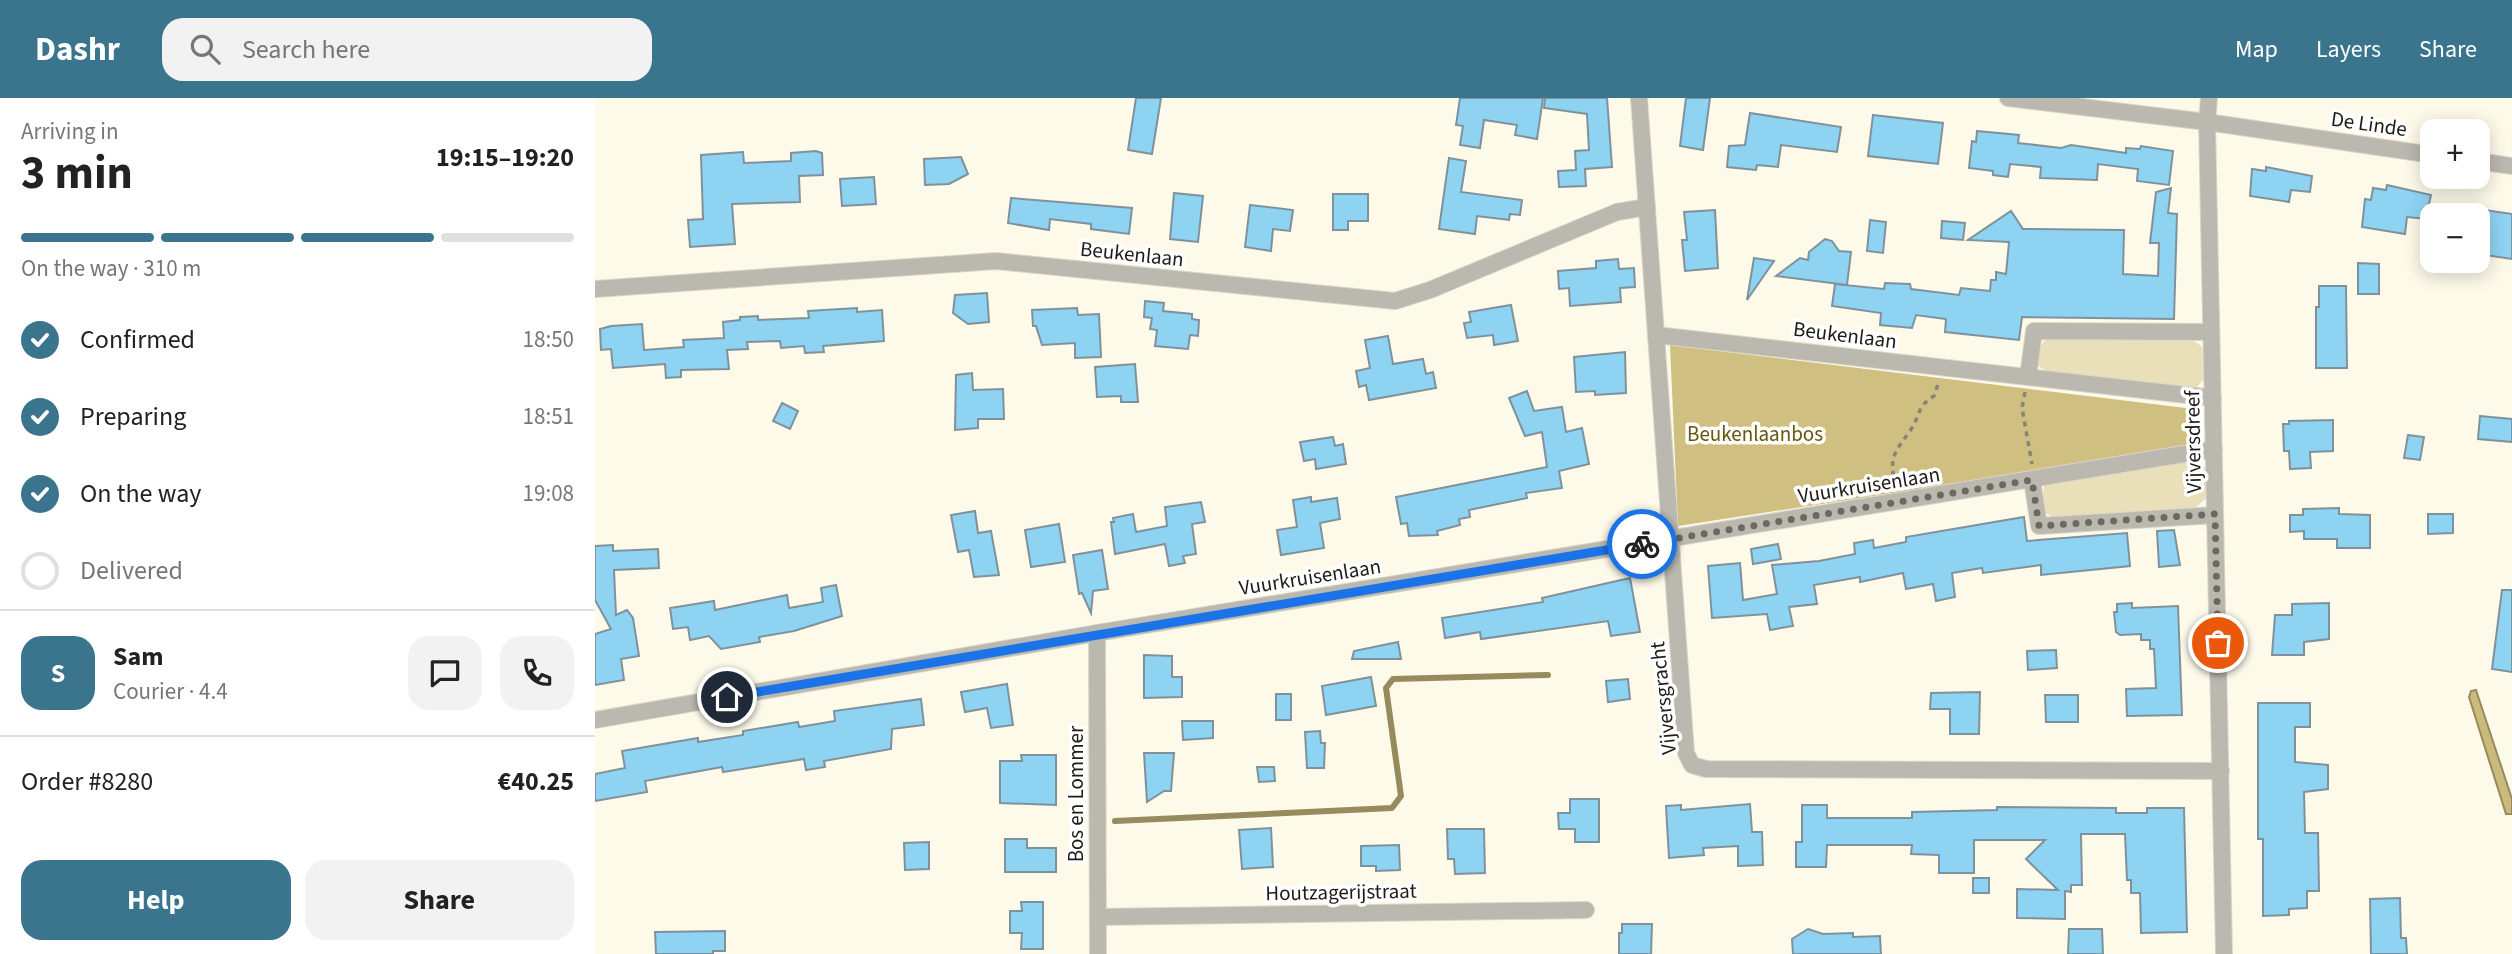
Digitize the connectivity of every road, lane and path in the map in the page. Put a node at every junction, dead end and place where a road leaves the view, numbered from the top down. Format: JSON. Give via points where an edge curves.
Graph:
{"nodes":[{"id":1,"x":1639,"y":98,"type":"edge"},
{"id":2,"x":2008,"y":98,"type":"edge"},
{"id":3,"x":2210,"y":98,"type":"edge"},
{"id":4,"x":2207,"y":122,"type":"junction"},
{"id":5,"x":2420,"y":153,"type":"edge"},
{"id":6,"x":2490,"y":163,"type":"edge"},
{"id":7,"x":2512,"y":166,"type":"edge"},
{"id":8,"x":1647,"y":207,"type":"junction"},
{"id":9,"x":595,"y":289,"type":"edge"},
{"id":10,"x":2211,"y":332,"type":"junction"},
{"id":11,"x":1656,"y":335,"type":"junction"},
{"id":12,"x":1943,"y":368,"type":"junction"},
{"id":13,"x":2028,"y":377,"type":"junction"},
{"id":14,"x":2213,"y":398,"type":"junction"},
{"id":15,"x":2214,"y":449,"type":"junction"},
{"id":16,"x":2032,"y":480,"type":"junction"},
{"id":17,"x":1899,"y":502,"type":"junction"},
{"id":18,"x":2215,"y":514,"type":"junction"},
{"id":19,"x":1671,"y":539,"type":"junction"},
{"id":20,"x":1097,"y":633,"type":"junction"},
{"id":21,"x":595,"y":720,"type":"edge"},
{"id":22,"x":2221,"y":771,"type":"junction"},
{"id":23,"x":1586,"y":910,"type":"dead end"},
{"id":24,"x":1098,"y":916,"type":"junction"},
{"id":25,"x":1098,"y":954,"type":"edge"},
{"id":26,"x":2224,"y":954,"type":"edge"}],
"edges":[{"from":1,"to":8,"type":"street","name":"Vijversgracht"},
{"from":2,"to":4,"type":"street","name":"De Linde"},
{"from":3,"to":4,"type":"street","name":"Vijversdreef"},
{"from":4,"to":5,"type":"street","name":"De Linde"},
{"from":4,"to":10,"type":"street","name":"Vijversdreef"},
{"from":6,"to":7,"type":"street"},
{"from":8,"to":9,"type":"street","name":"Beukenlaan","via":[[1617,212],[1395,301],[996,261]]},
{"from":8,"to":11,"type":"street","name":"Vijversgracht"},
{"from":10,"to":13,"type":"street","via":[[2034,331]]},
{"from":10,"to":14,"type":"street","name":"Vijversdreef"},
{"from":11,"to":12,"type":"street","name":"Beukenlaan"},
{"from":11,"to":19,"type":"street","name":"Vijversgracht"},
{"from":12,"to":13,"type":"street","name":"Beukenlaan"},
{"from":12,"to":17,"type":"path","via":[[1934,396],[1921,404],[1910,430],[1897,444],[1891,463]]},
{"from":13,"to":14,"type":"street","name":"Beukenlaan"},
{"from":13,"to":16,"type":"path","via":[[2022,408]]},
{"from":14,"to":15,"type":"street","name":"Vijversdreef"},
{"from":15,"to":16,"type":"street","name":"Vuurkruisenlaan"},
{"from":15,"to":18,"type":"street","name":"Vijversdreef"},
{"from":16,"to":17,"type":"street","name":"Vuurkruisenlaan"},
{"from":16,"to":18,"type":"street","via":[[2039,526]]},
{"from":17,"to":19,"type":"street","name":"Vuurkruisenlaan"},
{"from":18,"to":22,"type":"street","name":"Vijversdreef"},
{"from":19,"to":20,"type":"street","name":"Vuurkruisenlaan"},
{"from":19,"to":22,"type":"street","name":"Vijversgracht","via":[[1686,753],[1692,765],[1706,769]]},
{"from":20,"to":21,"type":"street","name":"Vuurkruisenlaan"},
{"from":20,"to":24,"type":"street","name":"Bos en Lommer"},
{"from":22,"to":26,"type":"street","name":"Vijversdreef"},
{"from":23,"to":24,"type":"street","name":"Houtzagerijstraat"},
{"from":24,"to":25,"type":"street","name":"Bos en Lommer"}]}
